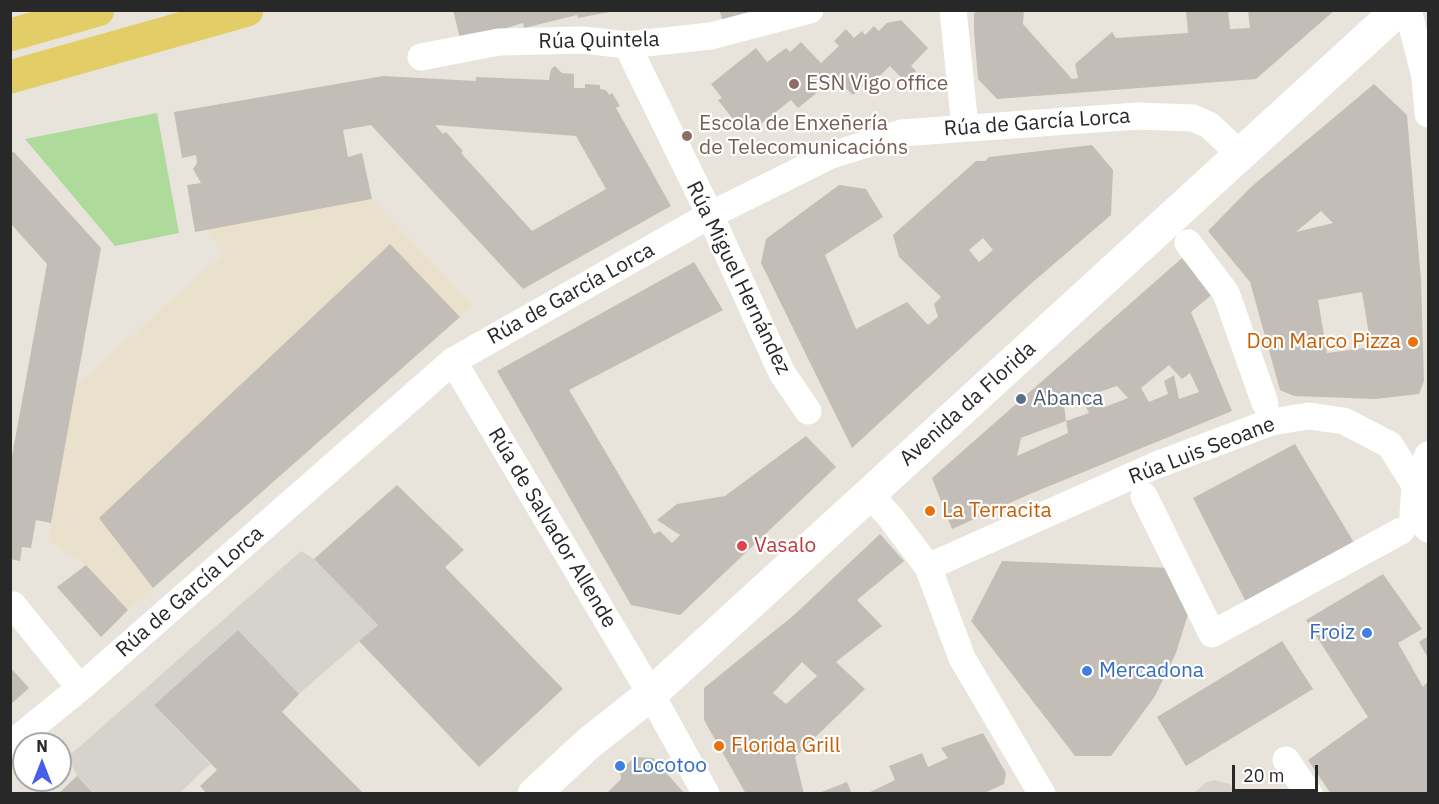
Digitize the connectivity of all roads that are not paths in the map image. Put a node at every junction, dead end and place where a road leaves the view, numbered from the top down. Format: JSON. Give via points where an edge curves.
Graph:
{"nodes":[{"id":1,"x":98,"y":10,"type":"edge"},
{"id":2,"x":247,"y":10,"type":"edge"},
{"id":3,"x":810,"y":10,"type":"edge"},
{"id":4,"x":952,"y":10,"type":"edge"},
{"id":5,"x":1398,"y":10,"type":"edge"},
{"id":6,"x":1408,"y":10,"type":"edge"},
{"id":7,"x":1417,"y":10,"type":"edge"},
{"id":8,"x":1428,"y":18,"type":"edge"},
{"id":9,"x":10,"y":35,"type":"edge"},
{"id":10,"x":627,"y":45,"type":"junction"},
{"id":11,"x":421,"y":57,"type":"dead end"},
{"id":12,"x":10,"y":77,"type":"edge"},
{"id":13,"x":1428,"y":114,"type":"edge"},
{"id":14,"x":965,"y":127,"type":"junction"},
{"id":15,"x":1241,"y":155,"type":"junction"},
{"id":16,"x":710,"y":215,"type":"junction"},
{"id":17,"x":1188,"y":243,"type":"dead end"},
{"id":18,"x":453,"y":362,"type":"junction"},
{"id":19,"x":1265,"y":404,"type":"dead end"},
{"id":20,"x":808,"y":411,"type":"dead end"},
{"id":21,"x":1428,"y":455,"type":"edge"},
{"id":22,"x":1414,"y":485,"type":"junction"},
{"id":23,"x":869,"y":494,"type":"junction"},
{"id":24,"x":1144,"y":496,"type":"dead end"},
{"id":25,"x":1428,"y":529,"type":"edge"},
{"id":26,"x":1401,"y":531,"type":"dead end"},
{"id":27,"x":928,"y":567,"type":"junction"},
{"id":28,"x":13,"y":605,"type":"dead end"},
{"id":29,"x":80,"y":688,"type":"junction"},
{"id":30,"x":651,"y":694,"type":"junction"},
{"id":31,"x":10,"y":745,"type":"edge"},
{"id":32,"x":1286,"y":760,"type":"dead end"},
{"id":33,"x":534,"y":794,"type":"edge"},
{"id":34,"x":706,"y":794,"type":"edge"},
{"id":35,"x":1042,"y":794,"type":"edge"},
{"id":36,"x":1309,"y":794,"type":"edge"}],
"edges":[{"from":1,"to":9,"type":"main road"},
{"from":2,"to":12,"type":"main road"},
{"from":3,"to":10,"type":"street","name":"Rúa Quintela","via":[[711,36]]},
{"from":4,"to":14,"type":"street"},
{"from":5,"to":15,"type":"main road","name":"Avenida da Florida"},
{"from":6,"to":13,"type":"street","via":[[1425,77]]},
{"from":7,"to":8,"type":"street"},
{"from":10,"to":11,"type":"street","name":"Rúa Quintela","via":[[583,40],[499,42]]},
{"from":10,"to":16,"type":"street","name":"Rúa Miguel Hernández"},
{"from":14,"to":15,"type":"street","name":"Rúa de García Lorca","via":[[1137,116],[1193,118],[1209,125]]},
{"from":14,"to":16,"type":"street","name":"Rúa de García Lorca","via":[[901,133],[829,156]]},
{"from":15,"to":23,"type":"main road","name":"Avenida da Florida"},
{"from":16,"to":18,"type":"street","name":"Rúa de García Lorca"},
{"from":16,"to":20,"type":"street","name":"Rúa Miguel Hernández","via":[[782,373]]},
{"from":17,"to":19,"type":"street","via":[[1226,293]]},
{"from":18,"to":29,"type":"street","name":"Rúa de García Lorca"},
{"from":18,"to":30,"type":"street","name":"Rúa de Salvador Allende"},
{"from":21,"to":22,"type":"street"},
{"from":22,"to":25,"type":"street","via":[[1413,514]]},
{"from":22,"to":27,"type":"street","name":"Rúa Luis Seoane","via":[[1390,445],[1344,421],[1309,416],[1271,422],[1154,466]]},
{"from":23,"to":27,"type":"street"},
{"from":23,"to":30,"type":"main road","name":"Avenida da Florida"},
{"from":24,"to":26,"type":"street","via":[[1212,634]]},
{"from":27,"to":35,"type":"street","via":[[962,658]]},
{"from":28,"to":29,"type":"street"},
{"from":29,"to":31,"type":"street","name":"Rúa de García Lorca"},
{"from":30,"to":33,"type":"main road","name":"Avenida da Florida","via":[[589,743]]},
{"from":30,"to":34,"type":"street","name":"Rúa de Salvador Allende"},
{"from":32,"to":36,"type":"street"}]}
